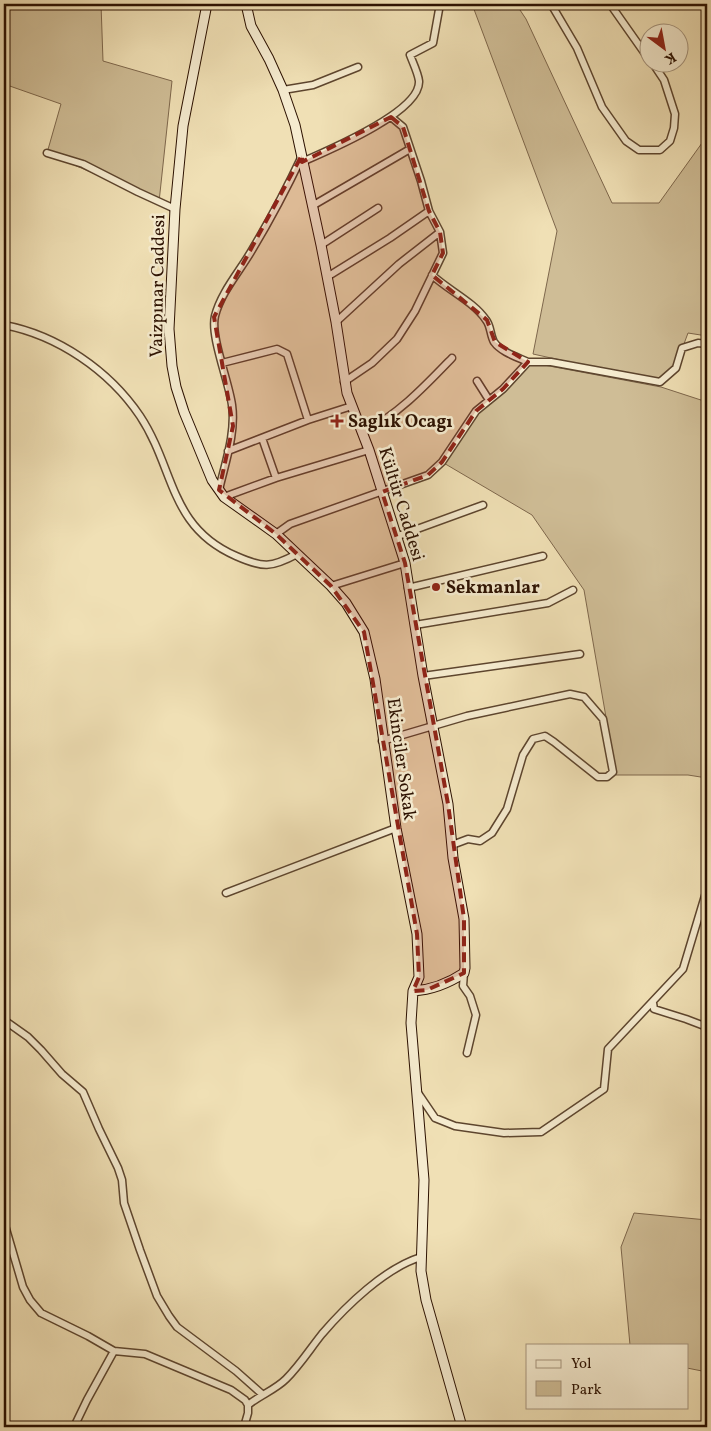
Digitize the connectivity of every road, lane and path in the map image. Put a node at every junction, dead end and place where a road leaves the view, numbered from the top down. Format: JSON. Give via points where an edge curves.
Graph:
{"nodes":[{"id":1,"x":207,"y":4,"type":"edge"},
{"id":2,"x":246,"y":4,"type":"edge"},
{"id":3,"x":440,"y":4,"type":"edge"},
{"id":4,"x":550,"y":4,"type":"edge"},
{"id":5,"x":610,"y":4,"type":"edge"},
{"id":6,"x":638,"y":44,"type":"edge"},
{"id":7,"x":358,"y":67,"type":"dead end"},
{"id":8,"x":659,"y":72,"type":"edge"},
{"id":9,"x":284,"y":90,"type":"junction"},
{"id":10,"x":391,"y":117,"type":"junction"},
{"id":11,"x":410,"y":148,"type":"junction"},
{"id":12,"x":48,"y":153,"type":"dead end"},
{"id":13,"x":302,"y":158,"type":"junction"},
{"id":14,"x":312,"y":206,"type":"junction"},
{"id":15,"x":378,"y":208,"type":"dead end"},
{"id":16,"x":175,"y":209,"type":"junction"},
{"id":17,"x":429,"y":211,"type":"junction"},
{"id":18,"x":440,"y":232,"type":"junction"},
{"id":19,"x":321,"y":245,"type":"junction"},
{"id":20,"x":432,"y":275,"type":"junction"},
{"id":21,"x":327,"y":277,"type":"junction"},
{"id":22,"x":336,"y":322,"type":"junction"},
{"id":23,"x":4,"y":325,"type":"edge"},
{"id":24,"x":707,"y":344,"type":"edge"},
{"id":25,"x":452,"y":358,"type":"dead end"},
{"id":26,"x":528,"y":362,"type":"junction"},
{"id":27,"x":222,"y":363,"type":"junction"},
{"id":28,"x":477,"y":381,"type":"dead end"},
{"id":29,"x":344,"y":382,"type":"junction"},
{"id":30,"x":489,"y":400,"type":"junction"},
{"id":31,"x":352,"y":406,"type":"junction"},
{"id":32,"x":308,"y":420,"type":"junction"},
{"id":33,"x":362,"y":433,"type":"junction"},
{"id":34,"x":262,"y":438,"type":"junction"},
{"id":35,"x":369,"y":450,"type":"junction"},
{"id":36,"x":228,"y":451,"type":"junction"},
{"id":37,"x":276,"y":478,"type":"junction"},
{"id":38,"x":382,"y":492,"type":"junction"},
{"id":39,"x":222,"y":494,"type":"junction"},
{"id":40,"x":484,"y":505,"type":"dead end"},
{"id":41,"x":276,"y":534,"type":"junction"},
{"id":42,"x":398,"y":536,"type":"junction"},
{"id":43,"x":297,"y":554,"type":"junction"},
{"id":44,"x":544,"y":556,"type":"dead end"},
{"id":45,"x":405,"y":562,"type":"junction"},
{"id":46,"x":331,"y":586,"type":"junction"},
{"id":47,"x":408,"y":588,"type":"junction"},
{"id":48,"x":573,"y":590,"type":"dead end"},
{"id":49,"x":415,"y":625,"type":"junction"},
{"id":50,"x":580,"y":654,"type":"dead end"},
{"id":51,"x":423,"y":676,"type":"junction"},
{"id":52,"x":433,"y":727,"type":"junction"},
{"id":53,"x":382,"y":740,"type":"junction"},
{"id":54,"x":396,"y":828,"type":"junction"},
{"id":55,"x":452,"y":845,"type":"junction"},
{"id":56,"x":707,"y":889,"type":"edge"},
{"id":57,"x":226,"y":893,"type":"dead end"},
{"id":58,"x":464,"y":973,"type":"junction"},
{"id":59,"x":413,"y":991,"type":"junction"},
{"id":60,"x":653,"y":1003,"type":"junction"},
{"id":61,"x":4,"y":1020,"type":"edge"},
{"id":62,"x":707,"y":1027,"type":"edge"},
{"id":63,"x":467,"y":1053,"type":"dead end"},
{"id":64,"x":416,"y":1090,"type":"junction"},
{"id":65,"x":4,"y":1222,"type":"edge"},
{"id":66,"x":421,"y":1257,"type":"junction"},
{"id":67,"x":114,"y":1351,"type":"junction"},
{"id":68,"x":262,"y":1394,"type":"junction"},
{"id":69,"x":248,"y":1405,"type":"junction"},
{"id":70,"x":74,"y":1427,"type":"edge"},
{"id":71,"x":244,"y":1427,"type":"edge"},
{"id":72,"x":462,"y":1427,"type":"edge"}],
"edges":[{"from":1,"to":16,"type":"street","name":"Vaizpınar Caddesi","via":[[187,103]]},
{"from":2,"to":9,"type":"street","name":"Kültür Caddesi","via":[[251,26]]},
{"from":3,"to":10,"type":"street","via":[[433,43],[410,55],[419,81],[416,92]]},
{"from":4,"to":8,"type":"street","via":[[577,48],[602,107],[626,141],[639,150],[660,150],[670,141],[674,128],[675,114]]},
{"from":5,"to":6,"type":"street"},
{"from":7,"to":9,"type":"street","via":[[313,85]]},
{"from":9,"to":13,"type":"street","name":"Kültür Caddesi"},
{"from":10,"to":11,"type":"street","via":[[403,127]]},
{"from":10,"to":13,"type":"street","via":[[344,144]]},
{"from":11,"to":14,"type":"street"},
{"from":11,"to":17,"type":"street"},
{"from":12,"to":16,"type":"street","via":[[83,164]]},
{"from":13,"to":14,"type":"street","name":"Kültür Caddesi"},
{"from":13,"to":27,"type":"street","via":[[214,317]]},
{"from":14,"to":19,"type":"street","name":"Kültür Caddesi"},
{"from":15,"to":19,"type":"street"},
{"from":16,"to":39,"type":"street","name":"Vaizpınar Caddesi","via":[[169,329],[172,366],[184,412],[212,480]]},
{"from":17,"to":18,"type":"street"},
{"from":17,"to":21,"type":"street"},
{"from":18,"to":20,"type":"street","via":[[443,253]]},
{"from":18,"to":22,"type":"street","via":[[399,264]]},
{"from":19,"to":21,"type":"street","name":"Kültür Caddesi"},
{"from":20,"to":26,"type":"street","via":[[468,301],[486,320],[495,342]]},
{"from":20,"to":29,"type":"street","via":[[397,340]]},
{"from":21,"to":22,"type":"street","name":"Kültür Caddesi"},
{"from":22,"to":29,"type":"street","name":"Kültür Caddesi"},
{"from":23,"to":43,"type":"street","via":[[24,329],[63,347],[85,360],[114,386],[146,426],[183,511],[215,544],[263,566]]},
{"from":24,"to":26,"type":"street","via":[[682,348],[676,368],[660,382],[551,362]]},
{"from":25,"to":33,"type":"street","via":[[414,397],[382,423]]},
{"from":26,"to":30,"type":"street"},
{"from":27,"to":32,"type":"street","via":[[277,349],[287,354]]},
{"from":27,"to":36,"type":"street","via":[[232,404],[233,426]]},
{"from":28,"to":30,"type":"street"},
{"from":29,"to":31,"type":"street","name":"Kültür Caddesi"},
{"from":30,"to":38,"type":"street","via":[[476,411],[442,462],[428,475]]},
{"from":31,"to":32,"type":"street"},
{"from":31,"to":33,"type":"street","name":"Kültür Caddesi"},
{"from":32,"to":34,"type":"street"},
{"from":33,"to":35,"type":"street","name":"Kültür Caddesi"},
{"from":34,"to":36,"type":"street"},
{"from":34,"to":37,"type":"street"},
{"from":35,"to":37,"type":"street"},
{"from":35,"to":38,"type":"street","name":"Kültür Caddesi"},
{"from":36,"to":39,"type":"street"},
{"from":37,"to":39,"type":"street"},
{"from":38,"to":41,"type":"street","via":[[290,524]]},
{"from":38,"to":42,"type":"street","name":"Kültür Caddesi"},
{"from":39,"to":41,"type":"street","name":"Vaizpınar Caddesi"},
{"from":40,"to":42,"type":"street"},
{"from":41,"to":43,"type":"street","name":"Vaizpınar Caddesi"},
{"from":42,"to":45,"type":"street","name":"Kültür Caddesi"},
{"from":43,"to":46,"type":"street","name":"Ekinciler Sokak"},
{"from":44,"to":47,"type":"street"},
{"from":45,"to":46,"type":"street"},
{"from":45,"to":47,"type":"street","name":"Kültür Caddesi"},
{"from":46,"to":53,"type":"street","name":"Ekinciler Sokak","via":[[364,632],[375,679]]},
{"from":47,"to":49,"type":"street","name":"Kültür Caddesi"},
{"from":48,"to":49,"type":"street","via":[[548,604]]},
{"from":49,"to":51,"type":"street","name":"Kültür Caddesi"},
{"from":50,"to":51,"type":"street"},
{"from":51,"to":52,"type":"street","name":"Kültür Caddesi"},
{"from":52,"to":53,"type":"street"},
{"from":52,"to":55,"type":"street","name":"Kültür Caddesi","via":[[448,804]]},
{"from":52,"to":55,"type":"street","via":[[467,716],[570,694],[584,697],[603,720],[612,759],[613,772],[607,777],[598,777],[545,736],[533,739],[523,755],[506,809],[492,833],[480,841],[468,839]]},
{"from":53,"to":54,"type":"street","name":"Ekinciler Sokak"},
{"from":54,"to":57,"type":"street"},
{"from":54,"to":59,"type":"street","name":"Ekinciler Sokak","via":[[417,934],[419,977]]},
{"from":55,"to":58,"type":"street","name":"Kültür Caddesi","via":[[464,919]]},
{"from":56,"to":60,"type":"street","via":[[683,969]]},
{"from":58,"to":59,"type":"street","via":[[427,990]]},
{"from":58,"to":63,"type":"street","via":[[463,986],[476,1015]]},
{"from":59,"to":64,"type":"street","name":"Ekinciler Sokak","via":[[411,1023]]},
{"from":60,"to":62,"type":"street","via":[[654,1009]]},
{"from":60,"to":64,"type":"street","via":[[608,1049],[604,1089],[541,1132],[504,1133],[454,1126],[435,1118]]},
{"from":61,"to":68,"type":"street","via":[[41,1050],[83,1092],[118,1168],[124,1203],[140,1250],[157,1296],[169,1316],[184,1333]]},
{"from":64,"to":66,"type":"street","name":"Ekinciler Sokak","via":[[424,1180]]},
{"from":65,"to":67,"type":"street","via":[[24,1287],[35,1308],[46,1317]]},
{"from":66,"to":68,"type":"street","via":[[398,1267],[368,1289],[323,1333],[286,1378]]},
{"from":66,"to":72,"type":"street","name":"Ekinciler Sokak","via":[[426,1300]]},
{"from":67,"to":69,"type":"street","via":[[145,1354],[231,1390]]},
{"from":67,"to":70,"type":"street"},
{"from":68,"to":69,"type":"street"},
{"from":69,"to":71,"type":"street"}]}
